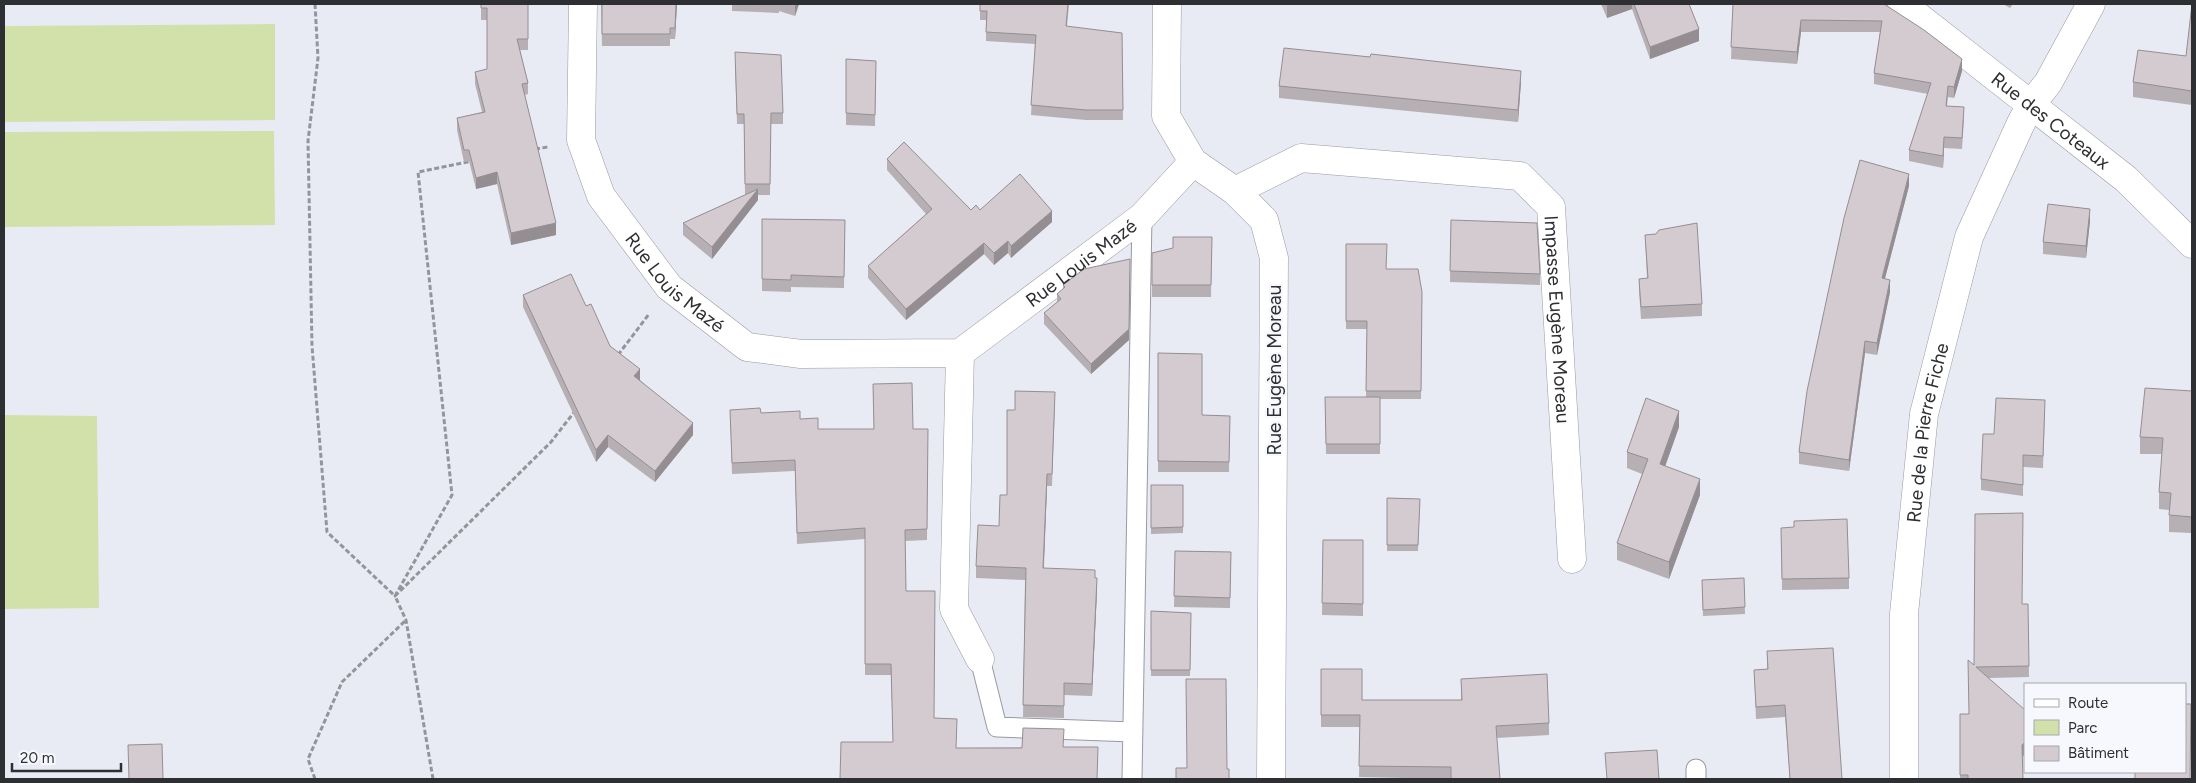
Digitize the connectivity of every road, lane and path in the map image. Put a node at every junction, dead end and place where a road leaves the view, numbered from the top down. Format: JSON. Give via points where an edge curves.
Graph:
{"nodes":[{"id":1,"x":316,"y":4,"type":"edge"},
{"id":2,"x":583,"y":4,"type":"edge"},
{"id":3,"x":1167,"y":4,"type":"edge"},
{"id":4,"x":1902,"y":4,"type":"edge"},
{"id":5,"x":2091,"y":4,"type":"edge"},
{"id":6,"x":2032,"y":103,"type":"junction"},
{"id":7,"x":581,"y":140,"type":"junction"},
{"id":8,"x":533,"y":150,"type":"edge"},
{"id":9,"x":475,"y":161,"type":"edge"},
{"id":10,"x":1194,"y":162,"type":"junction"},
{"id":11,"x":1235,"y":191,"type":"junction"},
{"id":12,"x":1142,"y":217,"type":"junction"},
{"id":13,"x":2192,"y":244,"type":"edge"},
{"id":14,"x":669,"y":287,"type":"junction"},
{"id":15,"x":960,"y":353,"type":"junction"},
{"id":16,"x":616,"y":357,"type":"edge"},
{"id":17,"x":581,"y":404,"type":"edge"},
{"id":18,"x":1572,"y":558,"type":"dead end"},
{"id":19,"x":395,"y":596,"type":"junction"},
{"id":20,"x":406,"y":620,"type":"junction"},
{"id":21,"x":980,"y":659,"type":"joint"},
{"id":22,"x":1133,"y":732,"type":"junction"},
{"id":23,"x":315,"y":779,"type":"edge"},
{"id":24,"x":433,"y":779,"type":"edge"},
{"id":25,"x":1132,"y":779,"type":"edge"},
{"id":26,"x":1271,"y":779,"type":"edge"},
{"id":27,"x":1904,"y":779,"type":"edge"}],
"edges":[{"from":1,"to":19,"type":"path","via":[[318,58],[308,142],[312,346],[327,532]]},
{"from":2,"to":7,"type":"street","name":"Rue Louis Mazé"},
{"from":3,"to":10,"type":"street","name":"Rue Eugène Moreau","via":[[1166,116]]},
{"from":4,"to":6,"type":"street","name":"Rue des Coteaux"},
{"from":5,"to":6,"type":"street","name":"Rue de la Pierre Fiche","via":[[2048,83]]},
{"from":6,"to":13,"type":"street","name":"Rue des Coteaux","via":[[2126,179]]},
{"from":6,"to":27,"type":"street","name":"Rue de la Pierre Fiche","via":[[1969,237],[1924,414],[1904,614]]},
{"from":7,"to":8,"type":"path"},
{"from":7,"to":14,"type":"street","name":"Rue Louis Mazé","via":[[601,196]]},
{"from":9,"to":19,"type":"path","via":[[418,172],[452,495]]},
{"from":10,"to":11,"type":"street","name":"Rue Eugène Moreau"},
{"from":10,"to":12,"type":"street","name":"Rue Louis Mazé"},
{"from":11,"to":18,"type":"street","name":"Impasse Eugène Moreau","via":[[1301,158],[1520,176],[1550,207]]},
{"from":11,"to":26,"type":"street","name":"Rue Eugène Moreau","via":[[1264,220],[1274,258]]},
{"from":12,"to":15,"type":"street","name":"Rue Louis Mazé"},
{"from":12,"to":22,"type":"lane"},
{"from":14,"to":15,"type":"street","name":"Rue Louis Mazé","via":[[747,347],[801,354]]},
{"from":14,"to":16,"type":"path"},
{"from":15,"to":21,"type":"street","via":[[954,609]]},
{"from":17,"to":19,"type":"path","via":[[551,442]]},
{"from":19,"to":20,"type":"path"},
{"from":20,"to":23,"type":"path","via":[[342,682],[308,758]]},
{"from":20,"to":24,"type":"path"},
{"from":21,"to":22,"type":"lane","via":[[997,727]]},
{"from":22,"to":25,"type":"lane"}]}
